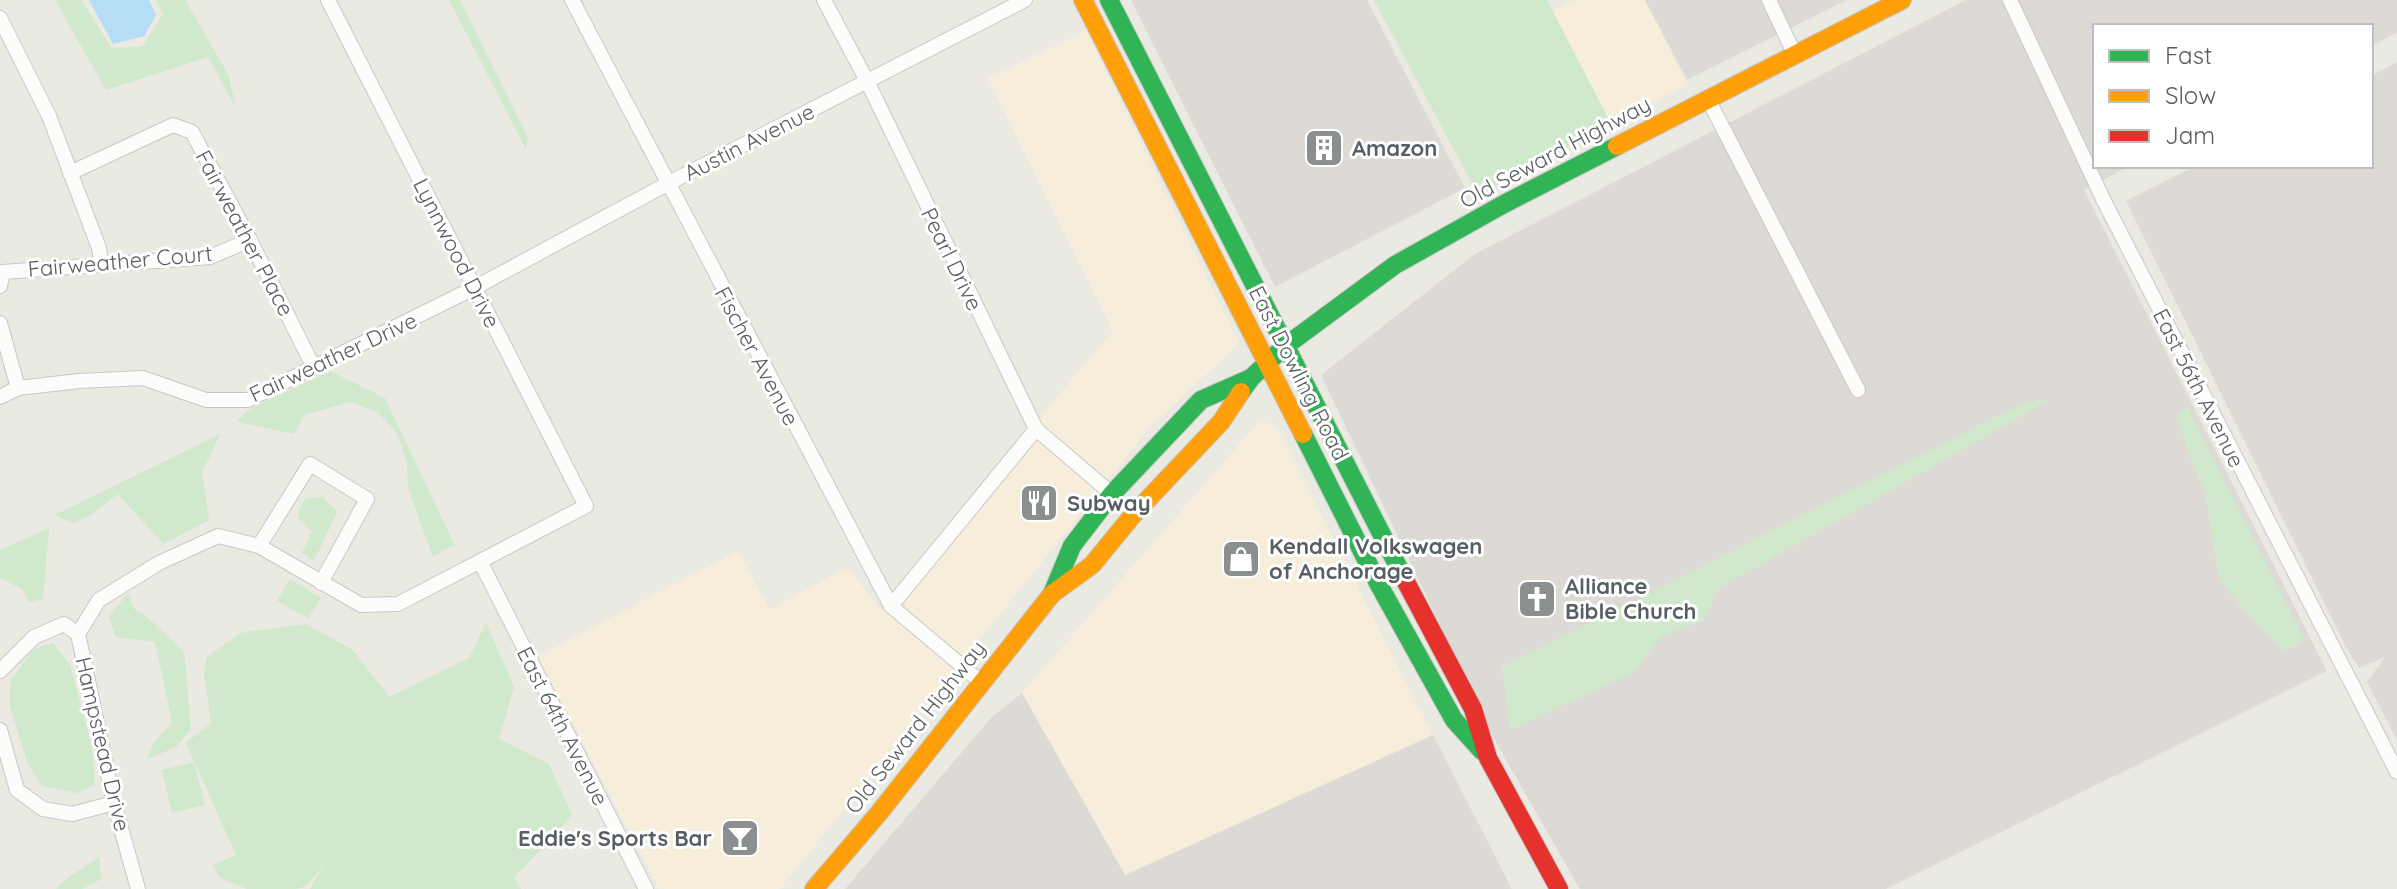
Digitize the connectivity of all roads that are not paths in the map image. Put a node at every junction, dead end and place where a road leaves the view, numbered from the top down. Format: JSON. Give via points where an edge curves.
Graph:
{"nodes":[{"id":1,"x":328,"y":0,"type":"edge"},
{"id":2,"x":572,"y":0,"type":"edge"},
{"id":3,"x":824,"y":0,"type":"edge"},
{"id":4,"x":1025,"y":0,"type":"edge"},
{"id":5,"x":1083,"y":0,"type":"edge"},
{"id":6,"x":1109,"y":0,"type":"edge"},
{"id":7,"x":1769,"y":0,"type":"edge"},
{"id":8,"x":1902,"y":0,"type":"edge"},
{"id":9,"x":2010,"y":0,"type":"edge"},
{"id":10,"x":0,"y":18,"type":"edge"},
{"id":11,"x":1795,"y":55,"type":"junction"},
{"id":12,"x":868,"y":83,"type":"junction"},
{"id":13,"x":1708,"y":99,"type":"junction"},
{"id":14,"x":70,"y":173,"type":"junction"},
{"id":15,"x":667,"y":184,"type":"junction"},
{"id":16,"x":250,"y":240,"type":"junction"},
{"id":17,"x":102,"y":265,"type":"junction"},
{"id":18,"x":1,"y":272,"type":"edge"},
{"id":19,"x":474,"y":288,"type":"junction"},
{"id":20,"x":0,"y":323,"type":"edge"},
{"id":21,"x":1284,"y":347,"type":"junction"},
{"id":22,"x":1267,"y":363,"type":"junction"},
{"id":23,"x":314,"y":368,"type":"junction"},
{"id":24,"x":1251,"y":378,"type":"junction"},
{"id":25,"x":18,"y":388,"type":"junction"},
{"id":26,"x":1858,"y":390,"type":"dead end"},
{"id":27,"x":0,"y":397,"type":"edge"},
{"id":28,"x":1036,"y":429,"type":"junction"},
{"id":29,"x":1112,"y":494,"type":"junction"},
{"id":30,"x":586,"y":506,"type":"joint"},
{"id":31,"x":259,"y":546,"type":"junction"},
{"id":32,"x":481,"y":563,"type":"junction"},
{"id":33,"x":321,"y":583,"type":"junction"},
{"id":34,"x":1052,"y":594,"type":"junction"},
{"id":35,"x":891,"y":606,"type":"junction"},
{"id":36,"x":78,"y":634,"type":"junction"},
{"id":37,"x":0,"y":671,"type":"edge"},
{"id":38,"x":981,"y":682,"type":"junction"},
{"id":39,"x":0,"y":730,"type":"edge"},
{"id":40,"x":1488,"y":758,"type":"junction"},
{"id":41,"x":2397,"y":772,"type":"edge"},
{"id":42,"x":114,"y":803,"type":"junction"},
{"id":43,"x":134,"y":888,"type":"edge"},
{"id":44,"x":646,"y":889,"type":"edge"},
{"id":45,"x":814,"y":889,"type":"edge"},
{"id":46,"x":1559,"y":889,"type":"edge"}],
"edges":[{"from":1,"to":19,"type":"street","name":"Lynnwood Drive"},
{"from":2,"to":15,"type":"street","name":"Fischer Avenue"},
{"from":3,"to":12,"type":"street","name":"Pearl Drive"},
{"from":4,"to":12,"type":"street","name":"Austin Avenue"},
{"from":5,"to":22,"type":"main road","name":"East Dowling Road"},
{"from":6,"to":21,"type":"main road","name":"East Dowling Road"},
{"from":7,"to":11,"type":"street"},
{"from":8,"to":11,"type":"main road","name":"Old Seward Highway"},
{"from":9,"to":41,"type":"street","name":"East 56th Avenue","via":[[2104,201]]},
{"from":10,"to":14,"type":"street","via":[[49,116]]},
{"from":11,"to":13,"type":"main road","name":"Old Seward Highway"},
{"from":12,"to":15,"type":"street","name":"Austin Avenue"},
{"from":12,"to":28,"type":"street","name":"Pearl Drive"},
{"from":13,"to":21,"type":"main road","name":"Old Seward Highway","via":[[1395,265]]},
{"from":13,"to":26,"type":"street"},
{"from":14,"to":16,"type":"street","name":"Fairweather Place","via":[[173,125],[192,132]]},
{"from":14,"to":17,"type":"street"},
{"from":15,"to":19,"type":"street","name":"Austin Avenue"},
{"from":15,"to":35,"type":"street","name":"Fischer Avenue"},
{"from":16,"to":17,"type":"street","name":"Fairweather Court","via":[[210,257]]},
{"from":16,"to":23,"type":"street","name":"Fairweather Place"},
{"from":17,"to":18,"type":"street","name":"Fairweather Court"},
{"from":19,"to":23,"type":"street","name":"Fairweather Drive"},
{"from":19,"to":30,"type":"street","name":"Lynnwood Drive"},
{"from":20,"to":25,"type":"street"},
{"from":21,"to":22,"type":"main road","name":"Old Seward Highway"},
{"from":21,"to":40,"type":"main road","name":"East Dowling Road","via":[[1473,709]]},
{"from":22,"to":24,"type":"main road","name":"Old Seward Highway"},
{"from":22,"to":40,"type":"main road","name":"East Dowling Road","via":[[1454,720]]},
{"from":23,"to":25,"type":"street","name":"Fairweather Drive","via":[[248,400],[206,400],[143,378]]},
{"from":24,"to":29,"type":"main road","name":"Old Seward Highway","via":[[1201,400]]},
{"from":24,"to":34,"type":"main road","name":"Old Seward Highway","via":[[1221,422],[1092,565]]},
{"from":25,"to":27,"type":"street","name":"Fairweather Drive"},
{"from":28,"to":29,"type":"street","name":"Pearl Drive"},
{"from":28,"to":35,"type":"street"},
{"from":29,"to":34,"type":"main road","name":"Old Seward Highway","via":[[1072,546]]},
{"from":30,"to":32,"type":"street","name":"Hampstead Drive"},
{"from":31,"to":33,"type":"street","name":"Hampstead Drive"},
{"from":31,"to":33,"type":"street","via":[[310,464],[341,481],[367,499]]},
{"from":31,"to":36,"type":"street","name":"Hampstead Drive","via":[[218,536],[159,563],[99,600]]},
{"from":32,"to":33,"type":"street","name":"Hampstead Drive","via":[[398,604],[361,605]]},
{"from":32,"to":44,"type":"street","name":"East 64th Avenue"},
{"from":34,"to":38,"type":"main road","name":"Old Seward Highway"},
{"from":35,"to":38,"type":"street","name":"Fischer Avenue"},
{"from":36,"to":37,"type":"street","via":[[64,624],[34,637]]},
{"from":36,"to":42,"type":"street","name":"Hampstead Drive"},
{"from":38,"to":45,"type":"main road","name":"Old Seward Highway"},
{"from":39,"to":42,"type":"street","via":[[17,790],[43,809],[72,814]]},
{"from":40,"to":46,"type":"main road","name":"East Dowling Road"},
{"from":42,"to":43,"type":"street","name":"Hampstead Drive"}]}
